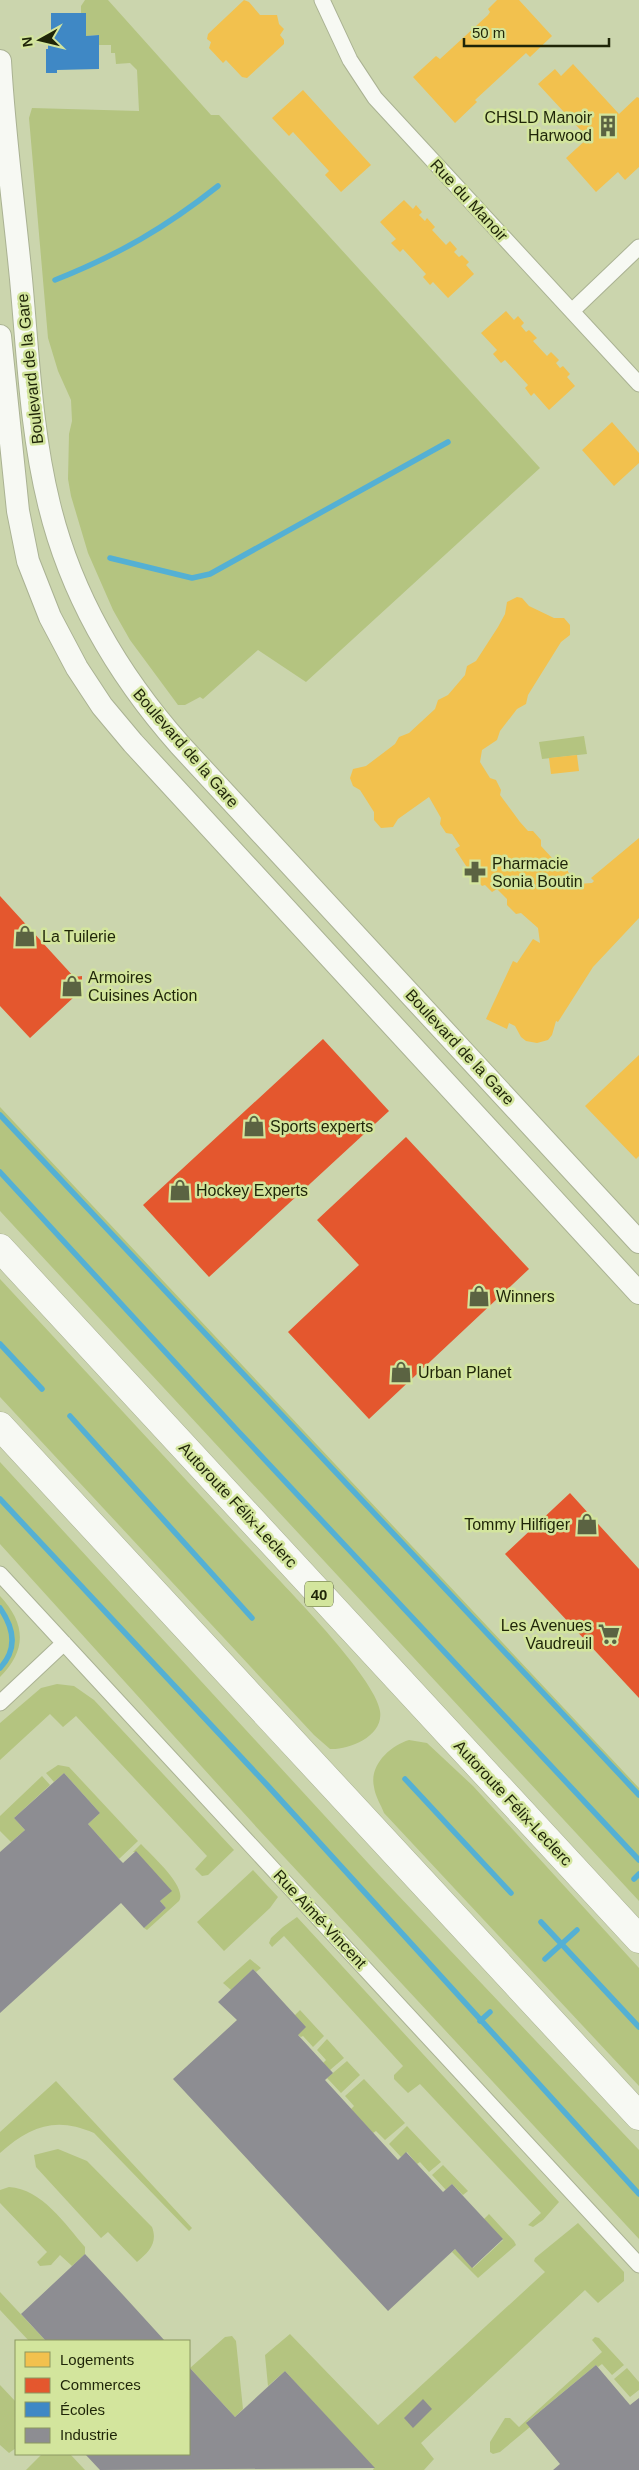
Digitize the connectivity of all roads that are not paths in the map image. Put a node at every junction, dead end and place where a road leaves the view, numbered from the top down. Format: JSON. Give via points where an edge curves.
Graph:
{"nodes":[{"id":1,"x":322,"y":0,"type":"edge"},
{"id":2,"x":0,"y":61,"type":"edge"},
{"id":3,"x":2,"y":102,"type":"edge"},
{"id":4,"x":639,"y":247,"type":"edge"},
{"id":5,"x":572,"y":311,"type":"junction"},
{"id":6,"x":0,"y":336,"type":"edge"},
{"id":7,"x":639,"y":384,"type":"edge"},
{"id":8,"x":639,"y":1242,"type":"edge"},
{"id":9,"x":0,"y":1248,"type":"edge"},
{"id":10,"x":639,"y":1293,"type":"edge"},
{"id":11,"x":0,"y":1426,"type":"edge"},
{"id":12,"x":0,"y":1574,"type":"edge"},
{"id":13,"x":64,"y":1643,"type":"junction"},
{"id":14,"x":0,"y":1702,"type":"edge"},
{"id":15,"x":639,"y":1939,"type":"edge"},
{"id":16,"x":639,"y":2116,"type":"edge"},
{"id":17,"x":639,"y":2265,"type":"edge"}],
"edges":[{"from":1,"to":5,"type":"street","name":"Rue du Manoir","via":[[350,60],[374,98]]},
{"from":2,"to":3,"type":"main road","name":"Boulevard de la Gare"},
{"from":3,"to":8,"type":"main road","name":"Boulevard de la Gare","via":[[31,389],[44,482],[67,563],[113,657],[180,745]]},
{"from":4,"to":5,"type":"street"},
{"from":5,"to":7,"type":"street","name":"Rue du Manoir"},
{"from":6,"to":10,"type":"main road","name":"Boulevard de la Gare","via":[[18,511],[28,561],[55,626],[90,689],[132,743]]},
{"from":9,"to":15,"type":"highway","name":"Autoroute Félix-Leclerc","number":"40"},
{"from":11,"to":16,"type":"highway"},
{"from":12,"to":13,"type":"street","name":"Rue Aimé-Vincent"},
{"from":13,"to":14,"type":"street"},
{"from":13,"to":17,"type":"street","name":"Rue Aimé-Vincent"}]}
